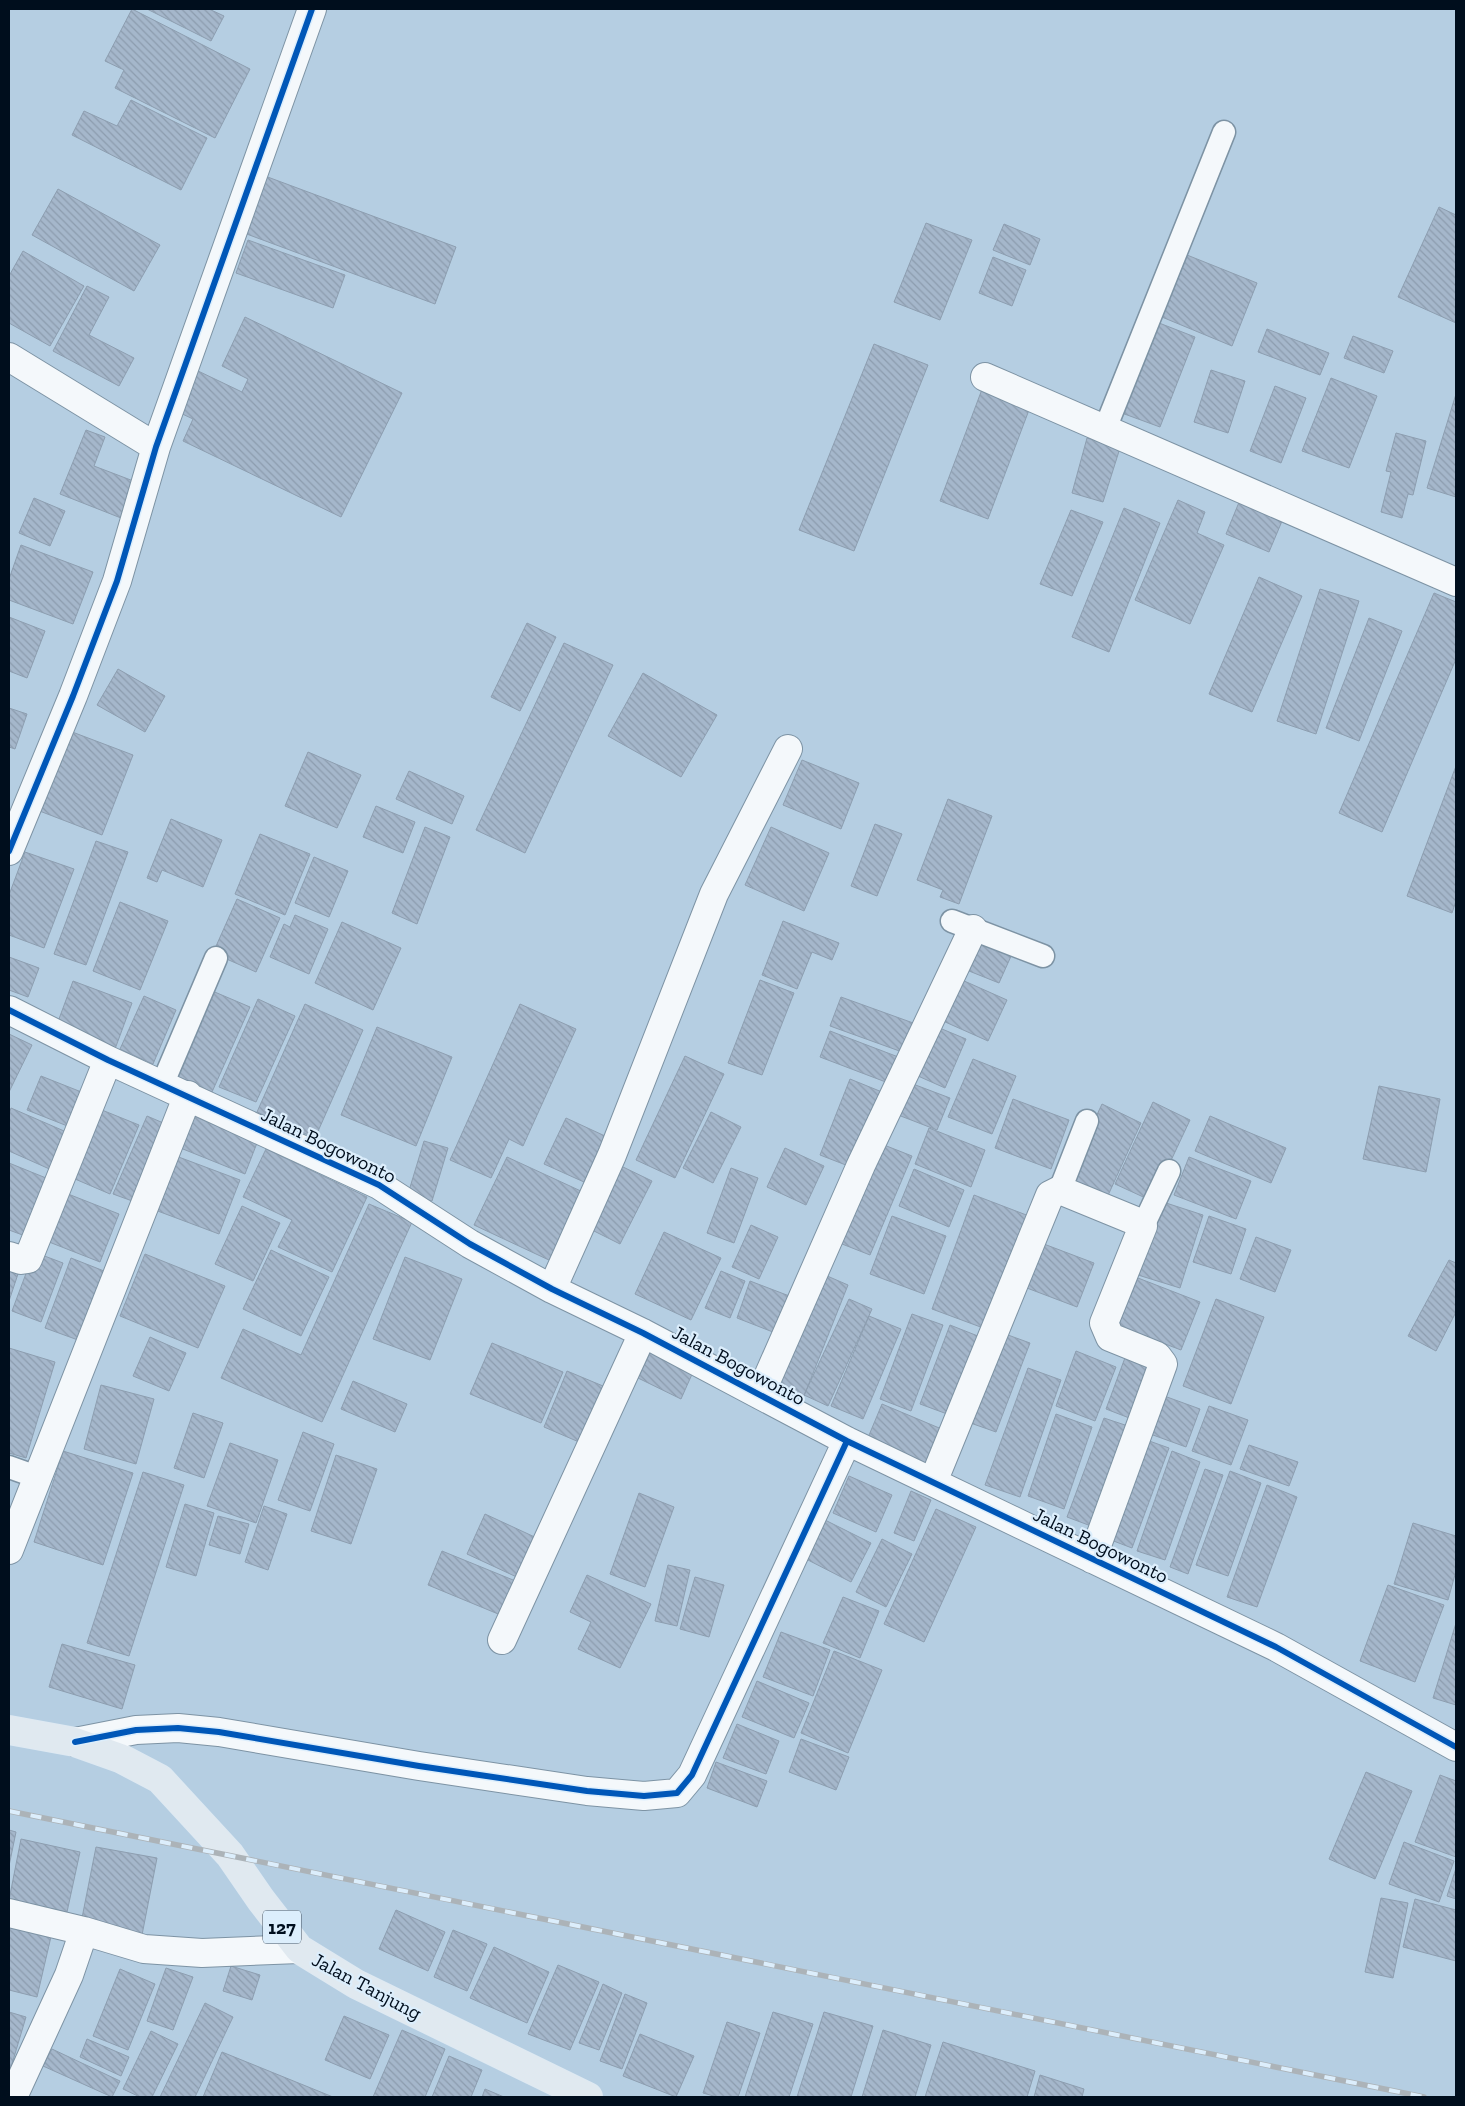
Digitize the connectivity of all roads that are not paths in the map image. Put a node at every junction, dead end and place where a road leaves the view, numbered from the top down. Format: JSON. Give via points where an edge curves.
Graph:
{"nodes":[{"id":1,"x":312,"y":9,"type":"edge"},
{"id":2,"x":1224,"y":132,"type":"dead end"},
{"id":3,"x":9,"y":357,"type":"edge"},
{"id":4,"x":985,"y":377,"type":"dead end"},
{"id":5,"x":1104,"y":429,"type":"junction"},
{"id":6,"x":156,"y":447,"type":"junction"},
{"id":7,"x":1456,"y":582,"type":"edge"},
{"id":8,"x":788,"y":749,"type":"dead end"},
{"id":9,"x":9,"y":851,"type":"edge"},
{"id":10,"x":962,"y":925,"type":"joint"},
{"id":11,"x":1043,"y":956,"type":"dead end"},
{"id":12,"x":216,"y":958,"type":"dead end"},
{"id":13,"x":9,"y":1010,"type":"edge"},
{"id":14,"x":108,"y":1060,"type":"junction"},
{"id":15,"x":162,"y":1085,"type":"junction"},
{"id":16,"x":188,"y":1096,"type":"junction"},
{"id":17,"x":1087,"y":1121,"type":"dead end"},
{"id":18,"x":1169,"y":1171,"type":"dead end"},
{"id":19,"x":1060,"y":1190,"type":"junction"},
{"id":20,"x":1143,"y":1226,"type":"junction"},
{"id":21,"x":9,"y":1256,"type":"edge"},
{"id":22,"x":552,"y":1289,"type":"junction"},
{"id":23,"x":643,"y":1333,"type":"junction"},
{"id":24,"x":760,"y":1395,"type":"junction"},
{"id":25,"x":847,"y":1441,"type":"junction"},
{"id":26,"x":9,"y":1467,"type":"edge"},
{"id":27,"x":37,"y":1477,"type":"junction"},
{"id":28,"x":933,"y":1482,"type":"junction"},
{"id":29,"x":9,"y":1550,"type":"edge"},
{"id":30,"x":1092,"y":1559,"type":"junction"},
{"id":31,"x":502,"y":1640,"type":"dead end"},
{"id":32,"x":9,"y":1730,"type":"edge"},
{"id":33,"x":75,"y":1742,"type":"junction"},
{"id":34,"x":1456,"y":1747,"type":"edge"},
{"id":35,"x":9,"y":1913,"type":"edge"},
{"id":36,"x":84,"y":1931,"type":"junction"},
{"id":37,"x":299,"y":1949,"type":"junction"},
{"id":38,"x":13,"y":2097,"type":"edge"},
{"id":39,"x":588,"y":2097,"type":"edge"}],
"edges":[{"from":1,"to":6,"type":"street"},
{"from":2,"to":5,"type":"lane"},
{"from":3,"to":6,"type":"street"},
{"from":4,"to":5,"type":"street"},
{"from":5,"to":7,"type":"street"},
{"from":6,"to":9,"type":"street","via":[[117,581]]},
{"from":8,"to":22,"type":"street","via":[[714,894],[612,1155]]},
{"from":10,"to":11,"type":"lane"},
{"from":10,"to":24,"type":"street"},
{"from":12,"to":15,"type":"lane"},
{"from":13,"to":14,"type":"street","name":"Jalan Bogowonto"},
{"from":14,"to":15,"type":"street","name":"Jalan Bogowonto"},
{"from":14,"to":21,"type":"street","via":[[28,1259]]},
{"from":15,"to":16,"type":"street","name":"Jalan Bogowonto"},
{"from":16,"to":22,"type":"street","name":"Jalan Bogowonto","via":[[379,1185],[470,1244]]},
{"from":16,"to":27,"type":"street"},
{"from":17,"to":19,"type":"lane"},
{"from":18,"to":20,"type":"lane"},
{"from":19,"to":20,"type":"street"},
{"from":19,"to":28,"type":"street","via":[[1050,1195]]},
{"from":20,"to":30,"type":"street","via":[[1104,1323],[1110,1337],[1156,1356],[1163,1364]]},
{"from":22,"to":23,"type":"street","name":"Jalan Bogowonto"},
{"from":23,"to":24,"type":"street","name":"Jalan Bogowonto"},
{"from":23,"to":31,"type":"street"},
{"from":24,"to":25,"type":"street","name":"Jalan Bogowonto"},
{"from":25,"to":28,"type":"street","name":"Jalan Bogowonto"},
{"from":25,"to":33,"type":"street","via":[[692,1775],[677,1793],[644,1796],[587,1791],[178,1728],[136,1730]]},
{"from":26,"to":27,"type":"lane"},
{"from":27,"to":29,"type":"street"},
{"from":28,"to":30,"type":"street","name":"Jalan Bogowonto"},
{"from":30,"to":34,"type":"street","name":"Jalan Bogowonto","via":[[1276,1647]]},
{"from":32,"to":33,"type":"main road","name":"Jalan Tanjung","number":"127"},
{"from":33,"to":37,"type":"main road","name":"Jalan Tanjung","number":"127","via":[[120,1758],[160,1779],[230,1855]]},
{"from":35,"to":36,"type":"street"},
{"from":36,"to":37,"type":"street","via":[[144,1949],[202,1953]]},
{"from":36,"to":38,"type":"street","via":[[69,1975]]},
{"from":37,"to":39,"type":"main road","name":"Jalan Tanjung","number":"127","via":[[356,1984]]}]}
